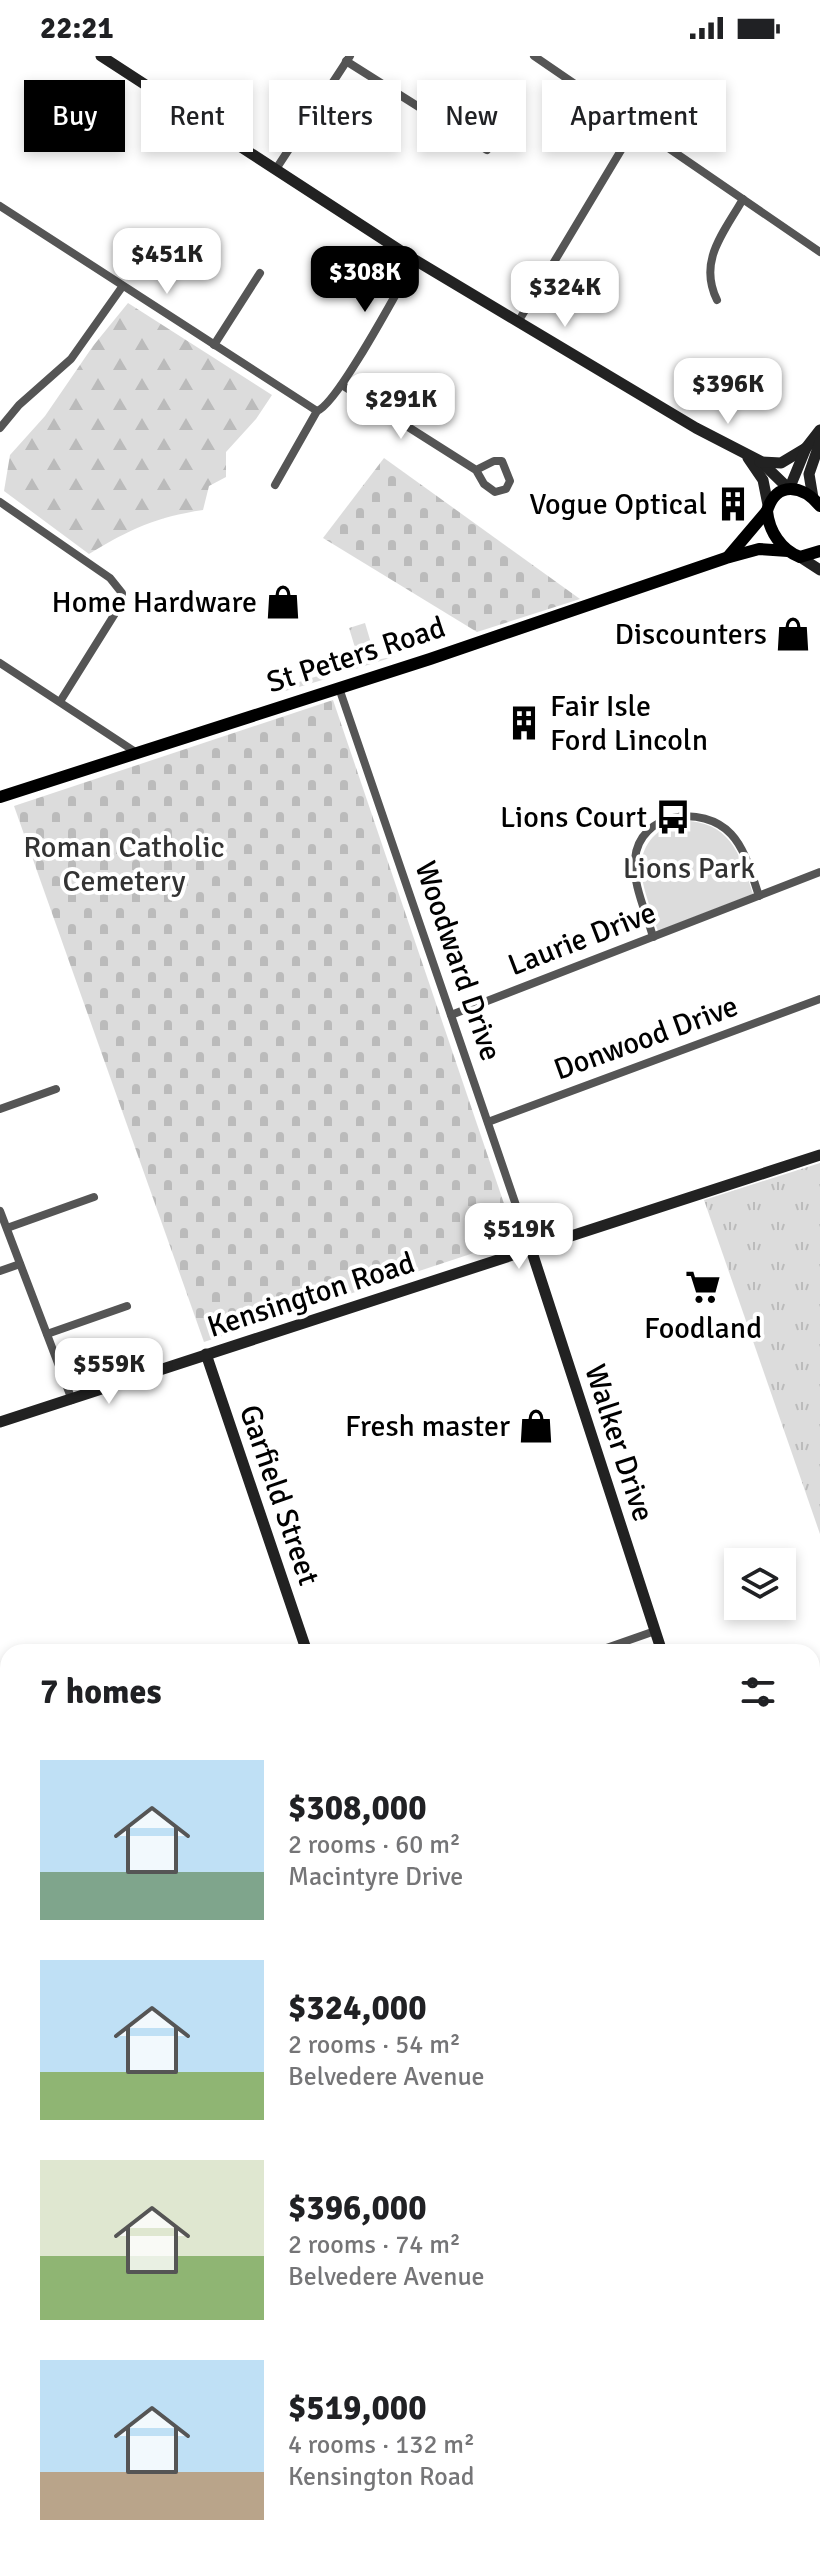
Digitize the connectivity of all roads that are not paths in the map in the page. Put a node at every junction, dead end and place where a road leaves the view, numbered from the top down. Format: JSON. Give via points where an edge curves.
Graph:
{"nodes":[{"id":1,"x":101,"y":56,"type":"edge"},
{"id":2,"x":534,"y":56,"type":"edge"},
{"id":3,"x":348,"y":59,"type":"edge"},
{"id":4,"x":568,"y":80,"type":"edge"},
{"id":5,"x":417,"y":104,"type":"edge"},
{"id":6,"x":620,"y":152,"type":"edge"},
{"id":7,"x":672,"y":152,"type":"edge"},
{"id":8,"x":276,"y":169,"type":"junction"},
{"id":9,"x":743,"y":199,"type":"junction"},
{"id":10,"x":0,"y":206,"type":"edge"},
{"id":11,"x":820,"y":252,"type":"edge"},
{"id":12,"x":415,"y":260,"type":"junction"},
{"id":13,"x":260,"y":273,"type":"dead end"},
{"id":14,"x":122,"y":287,"type":"junction"},
{"id":15,"x":717,"y":300,"type":"dead end"},
{"id":16,"x":518,"y":322,"type":"junction"},
{"id":17,"x":214,"y":345,"type":"junction"},
{"id":18,"x":342,"y":385,"type":"junction"},
{"id":19,"x":317,"y":411,"type":"junction"},
{"id":20,"x":0,"y":428,"type":"edge"},
{"id":21,"x":820,"y":430,"type":"edge"},
{"id":22,"x":820,"y":442,"type":"edge"},
{"id":23,"x":806,"y":448,"type":"junction"},
{"id":24,"x":754,"y":460,"type":"junction"},
{"id":25,"x":476,"y":470,"type":"dead end"},
{"id":26,"x":275,"y":485,"type":"dead end"},
{"id":27,"x":789,"y":488,"type":"junction"},
{"id":28,"x":0,"y":502,"type":"edge"},
{"id":29,"x":817,"y":502,"type":"edge"},
{"id":30,"x":768,"y":508,"type":"junction"},
{"id":31,"x":820,"y":551,"type":"edge"},
{"id":32,"x":794,"y":554,"type":"junction"},
{"id":33,"x":726,"y":558,"type":"junction"},
{"id":34,"x":820,"y":570,"type":"edge"},
{"id":35,"x":0,"y":663,"type":"edge"},
{"id":36,"x":339,"y":688,"type":"junction"},
{"id":37,"x":61,"y":700,"type":"junction"},
{"id":38,"x":137,"y":753,"type":"junction"},
{"id":39,"x":0,"y":797,"type":"edge"},
{"id":40,"x":820,"y":872,"type":"edge"},
{"id":41,"x":759,"y":896,"type":"junction"},
{"id":42,"x":653,"y":937,"type":"junction"},
{"id":43,"x":820,"y":999,"type":"edge"},
{"id":44,"x":451,"y":1015,"type":"junction"},
{"id":45,"x":56,"y":1089,"type":"dead end"},
{"id":46,"x":0,"y":1109,"type":"edge"},
{"id":47,"x":488,"y":1122,"type":"junction"},
{"id":48,"x":820,"y":1155,"type":"edge"},
{"id":49,"x":94,"y":1197,"type":"dead end"},
{"id":50,"x":0,"y":1211,"type":"edge"},
{"id":51,"x":7,"y":1228,"type":"junction"},
{"id":52,"x":531,"y":1249,"type":"junction"},
{"id":53,"x":20,"y":1264,"type":"junction"},
{"id":54,"x":0,"y":1271,"type":"edge"},
{"id":55,"x":127,"y":1306,"type":"dead end"},
{"id":56,"x":47,"y":1334,"type":"junction"},
{"id":57,"x":206,"y":1354,"type":"junction"},
{"id":58,"x":72,"y":1400,"type":"junction"},
{"id":59,"x":0,"y":1422,"type":"edge"},
{"id":60,"x":655,"y":1631,"type":"junction"},
{"id":61,"x":304,"y":1644,"type":"edge"},
{"id":62,"x":618,"y":1644,"type":"edge"},
{"id":63,"x":659,"y":1644,"type":"edge"}],
"edges":[{"from":1,"to":8,"type":"street"},
{"from":2,"to":4,"type":"street"},
{"from":3,"to":5,"type":"street"},
{"from":3,"to":8,"type":"street"},
{"from":6,"to":16,"type":"street"},
{"from":7,"to":9,"type":"street"},
{"from":8,"to":12,"type":"street"},
{"from":9,"to":11,"type":"street"},
{"from":9,"to":15,"type":"street","via":[[715,247],[707,279]]},
{"from":10,"to":14,"type":"street"},
{"from":12,"to":16,"type":"street"},
{"from":12,"to":18,"type":"street"},
{"from":13,"to":17,"type":"street"},
{"from":14,"to":17,"type":"street"},
{"from":14,"to":20,"type":"street","via":[[71,359]]},
{"from":16,"to":24,"type":"street"},
{"from":17,"to":19,"type":"street"},
{"from":18,"to":19,"type":"street"},
{"from":18,"to":25,"type":"street"},
{"from":19,"to":26,"type":"street"},
{"from":21,"to":23,"type":"street"},
{"from":22,"to":29,"type":"street","via":[[809,474]]},
{"from":23,"to":24,"type":"street","via":[[781,463]]},
{"from":23,"to":27,"type":"street"},
{"from":24,"to":27,"type":"street"},
{"from":24,"to":30,"type":"street"},
{"from":27,"to":29,"type":"main road"},
{"from":27,"to":30,"type":"main road","via":[[774,496]]},
{"from":28,"to":37,"type":"street","via":[[110,578],[122,593],[121,604]]},
{"from":30,"to":32,"type":"main road","via":[[771,528]]},
{"from":30,"to":33,"type":"main road"},
{"from":31,"to":32,"type":"main road","name":"St Peters Road"},
{"from":32,"to":33,"type":"main road","name":"St Peters Road","via":[[759,549]]},
{"from":32,"to":34,"type":"street"},
{"from":33,"to":36,"type":"main road","name":"St Peters Road"},
{"from":35,"to":37,"type":"street"},
{"from":36,"to":38,"type":"main road","name":"St Peters Road"},
{"from":36,"to":44,"type":"street","name":"Woodward Drive"},
{"from":37,"to":38,"type":"street"},
{"from":38,"to":39,"type":"main road","name":"St Peters Road"},
{"from":40,"to":41,"type":"street","name":"Laurie Drive"},
{"from":41,"to":42,"type":"street","name":"Laurie Drive"},
{"from":41,"to":42,"type":"street","via":[[733,836],[703,817],[673,817],[646,833],[635,858]]},
{"from":42,"to":44,"type":"street","name":"Laurie Drive"},
{"from":43,"to":47,"type":"street","name":"Donwood Drive"},
{"from":44,"to":47,"type":"street","name":"Woodward Drive"},
{"from":45,"to":46,"type":"street"},
{"from":47,"to":52,"type":"street","name":"Woodward Drive"},
{"from":48,"to":52,"type":"street","name":"Kensington Road"},
{"from":49,"to":51,"type":"street"},
{"from":50,"to":51,"type":"street"},
{"from":51,"to":53,"type":"street"},
{"from":52,"to":57,"type":"street","name":"Kensington Road"},
{"from":52,"to":60,"type":"street","name":"Walker Drive"},
{"from":53,"to":54,"type":"street"},
{"from":53,"to":56,"type":"street"},
{"from":55,"to":56,"type":"street"},
{"from":56,"to":58,"type":"street"},
{"from":57,"to":58,"type":"street","name":"Kensington Road"},
{"from":57,"to":61,"type":"street","name":"Garfield Street"},
{"from":58,"to":59,"type":"street","name":"Kensington Road"},
{"from":60,"to":62,"type":"street"},
{"from":60,"to":63,"type":"street","name":"Walker Drive"}]}
